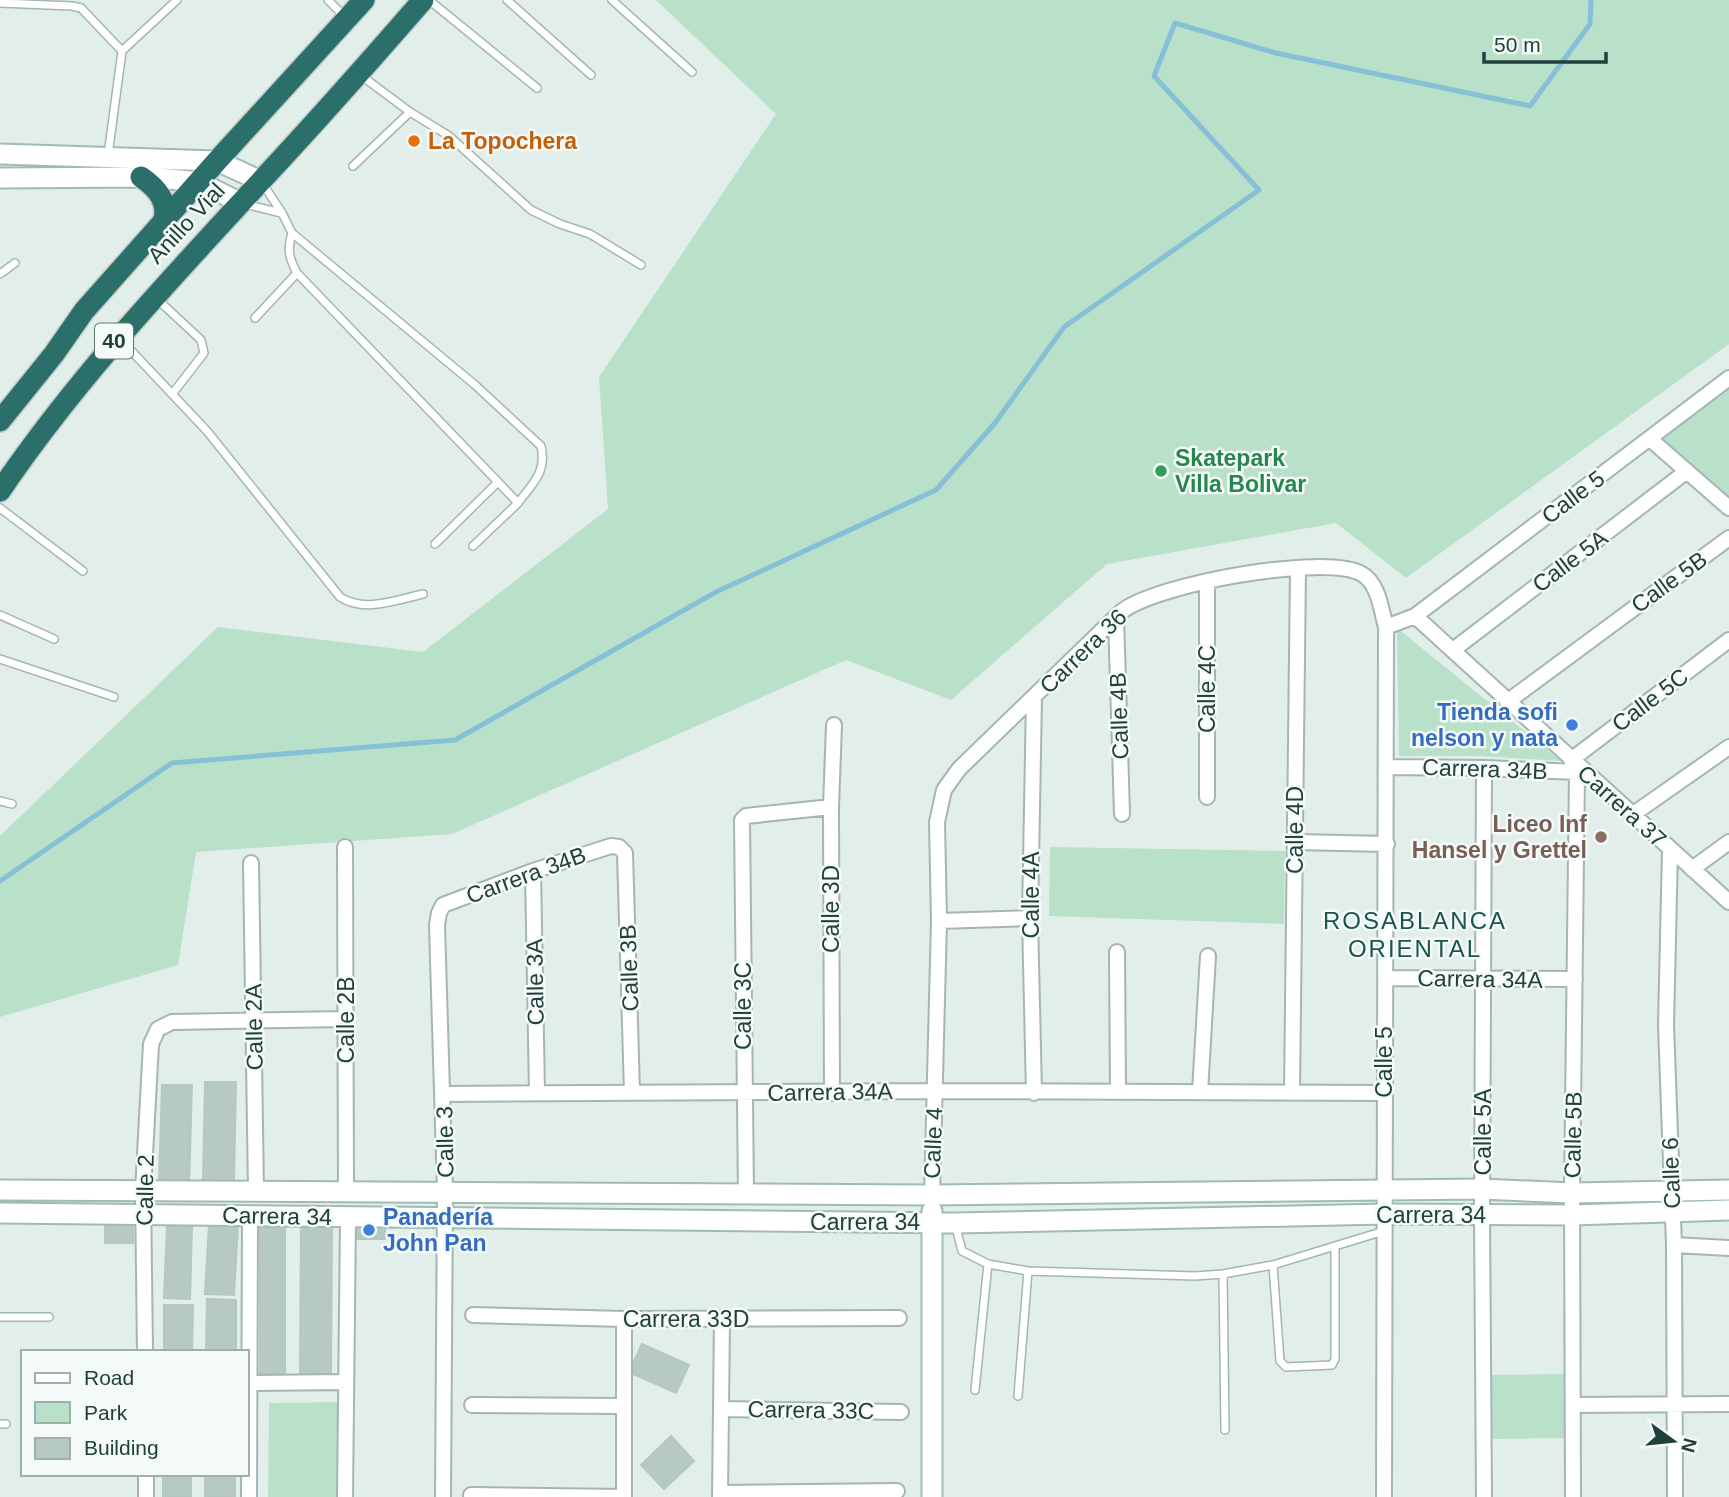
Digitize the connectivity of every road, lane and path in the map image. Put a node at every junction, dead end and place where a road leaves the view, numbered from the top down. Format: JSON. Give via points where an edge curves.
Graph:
{"nodes":[{"id":1,"x":177,"y":0,"type":"edge"},
{"id":2,"x":328,"y":0,"type":"edge"},
{"id":3,"x":364,"y":0,"type":"edge"},
{"id":4,"x":426,"y":0,"type":"edge"},
{"id":5,"x":507,"y":0,"type":"edge"},
{"id":6,"x":612,"y":0,"type":"edge"},
{"id":7,"x":0,"y":3,"type":"edge"},
{"id":8,"x":347,"y":18,"type":"junction"},
{"id":9,"x":122,"y":51,"type":"junction"},
{"id":10,"x":692,"y":72,"type":"dead end"},
{"id":11,"x":359,"y":74,"type":"junction"},
{"id":12,"x":591,"y":75,"type":"dead end"},
{"id":13,"x":537,"y":88,"type":"dead end"},
{"id":14,"x":410,"y":112,"type":"junction"},
{"id":15,"x":0,"y":154,"type":"edge"},
{"id":16,"x":108,"y":156,"type":"junction"},
{"id":17,"x":217,"y":160,"type":"junction"},
{"id":18,"x":353,"y":166,"type":"dead end"},
{"id":19,"x":141,"y":177,"type":"junction"},
{"id":20,"x":0,"y":178,"type":"edge"},
{"id":21,"x":261,"y":181,"type":"junction"},
{"id":22,"x":199,"y":182,"type":"junction"},
{"id":23,"x":241,"y":203,"type":"junction"},
{"id":24,"x":282,"y":213,"type":"junction"},
{"id":25,"x":163,"y":222,"type":"junction"},
{"id":26,"x":292,"y":233,"type":"junction"},
{"id":27,"x":15,"y":263,"type":"dead end"},
{"id":28,"x":641,"y":265,"type":"dead end"},
{"id":29,"x":297,"y":273,"type":"junction"},
{"id":30,"x":0,"y":274,"type":"edge"},
{"id":31,"x":154,"y":296,"type":"junction"},
{"id":32,"x":255,"y":318,"type":"dead end"},
{"id":33,"x":118,"y":337,"type":"junction"},
{"id":34,"x":1729,"y":378,"type":"edge"},
{"id":35,"x":173,"y":393,"type":"junction"},
{"id":36,"x":0,"y":421,"type":"edge"},
{"id":37,"x":1650,"y":439,"type":"junction"},
{"id":38,"x":1688,"y":471,"type":"junction"},
{"id":39,"x":498,"y":482,"type":"junction"},
{"id":40,"x":0,"y":491,"type":"edge"},
{"id":41,"x":518,"y":503,"type":"junction"},
{"id":42,"x":0,"y":508,"type":"edge"},
{"id":43,"x":1729,"y":508,"type":"edge"},
{"id":44,"x":1729,"y":538,"type":"edge"},
{"id":45,"x":435,"y":544,"type":"dead end"},
{"id":46,"x":473,"y":546,"type":"dead end"},
{"id":47,"x":1298,"y":568,"type":"junction"},
{"id":48,"x":83,"y":571,"type":"dead end"},
{"id":49,"x":1207,"y":581,"type":"junction"},
{"id":50,"x":423,"y":594,"type":"dead end"},
{"id":51,"x":0,"y":615,"type":"edge"},
{"id":52,"x":1415,"y":616,"type":"junction"},
{"id":53,"x":1116,"y":617,"type":"junction"},
{"id":54,"x":1386,"y":627,"type":"junction"},
{"id":55,"x":54,"y":639,"type":"dead end"},
{"id":56,"x":1729,"y":640,"type":"edge"},
{"id":57,"x":1453,"y":650,"type":"junction"},
{"id":58,"x":0,"y":659,"type":"edge"},
{"id":59,"x":114,"y":697,"type":"dead end"},
{"id":60,"x":1034,"y":697,"type":"junction"},
{"id":61,"x":1507,"y":702,"type":"junction"},
{"id":62,"x":834,"y":724,"type":"dead end"},
{"id":63,"x":1729,"y":747,"type":"edge"},
{"id":64,"x":1387,"y":767,"type":"junction"},
{"id":65,"x":1577,"y":767,"type":"junction"},
{"id":66,"x":1484,"y":768,"type":"junction"},
{"id":67,"x":944,"y":790,"type":"joint"},
{"id":68,"x":1208,"y":797,"type":"dead end"},
{"id":69,"x":0,"y":801,"type":"edge"},
{"id":70,"x":12,"y":804,"type":"dead end"},
{"id":71,"x":831,"y":807,"type":"junction"},
{"id":72,"x":1122,"y":814,"type":"dead end"},
{"id":73,"x":1632,"y":815,"type":"junction"},
{"id":74,"x":1295,"y":842,"type":"junction"},
{"id":75,"x":1729,"y":842,"type":"edge"},
{"id":76,"x":1387,"y":844,"type":"junction"},
{"id":77,"x":345,"y":847,"type":"dead end"},
{"id":78,"x":619,"y":847,"type":"joint"},
{"id":79,"x":1670,"y":850,"type":"junction"},
{"id":80,"x":251,"y":863,"type":"dead end"},
{"id":81,"x":1692,"y":869,"type":"junction"},
{"id":82,"x":533,"y":871,"type":"junction"},
{"id":83,"x":1729,"y":902,"type":"edge"},
{"id":84,"x":439,"y":913,"type":"joint"},
{"id":85,"x":1030,"y":918,"type":"junction"},
{"id":86,"x":939,"y":920,"type":"junction"},
{"id":87,"x":1116,"y":952,"type":"dead end"},
{"id":88,"x":1208,"y":956,"type":"dead end"},
{"id":89,"x":1385,"y":978,"type":"junction"},
{"id":90,"x":1575,"y":979,"type":"junction"},
{"id":91,"x":1484,"y":980,"type":"junction"},
{"id":92,"x":346,"y":1019,"type":"junction"},
{"id":93,"x":254,"y":1020,"type":"junction"},
{"id":94,"x":935,"y":1091,"type":"junction"},
{"id":95,"x":632,"y":1092,"type":"junction"},
{"id":96,"x":1118,"y":1092,"type":"junction"},
{"id":97,"x":1200,"y":1092,"type":"junction"},
{"id":98,"x":537,"y":1093,"type":"junction"},
{"id":99,"x":743,"y":1093,"type":"junction"},
{"id":100,"x":832,"y":1093,"type":"junction"},
{"id":101,"x":1034,"y":1093,"type":"junction"},
{"id":102,"x":1292,"y":1093,"type":"junction"},
{"id":103,"x":1384,"y":1093,"type":"junction"},
{"id":104,"x":444,"y":1094,"type":"junction"},
{"id":105,"x":1482,"y":1189,"type":"junction"},
{"id":106,"x":1729,"y":1189,"type":"edge"},
{"id":107,"x":0,"y":1190,"type":"edge"},
{"id":108,"x":1385,"y":1190,"type":"junction"},
{"id":109,"x":143,"y":1191,"type":"junction"},
{"id":110,"x":445,"y":1191,"type":"junction"},
{"id":111,"x":256,"y":1192,"type":"junction"},
{"id":112,"x":346,"y":1192,"type":"junction"},
{"id":113,"x":1572,"y":1192,"type":"junction"},
{"id":114,"x":1671,"y":1192,"type":"junction"},
{"id":115,"x":746,"y":1195,"type":"junction"},
{"id":116,"x":932,"y":1195,"type":"junction"},
{"id":117,"x":1729,"y":1210,"type":"edge"},
{"id":118,"x":0,"y":1213,"type":"edge"},
{"id":119,"x":1672,"y":1213,"type":"junction"},
{"id":120,"x":1482,"y":1214,"type":"junction"},
{"id":121,"x":144,"y":1215,"type":"junction"},
{"id":122,"x":1572,"y":1215,"type":"junction"},
{"id":123,"x":250,"y":1216,"type":"junction"},
{"id":124,"x":348,"y":1217,"type":"junction"},
{"id":125,"x":444,"y":1218,"type":"junction"},
{"id":126,"x":932,"y":1222,"type":"junction"},
{"id":127,"x":1384,"y":1222,"type":"junction"},
{"id":128,"x":955,"y":1223,"type":"junction"},
{"id":129,"x":1674,"y":1245,"type":"junction"},
{"id":130,"x":1335,"y":1247,"type":"junction"},
{"id":131,"x":1729,"y":1248,"type":"edge"},
{"id":132,"x":988,"y":1264,"type":"junction"},
{"id":133,"x":1273,"y":1265,"type":"junction"},
{"id":134,"x":1028,"y":1271,"type":"junction"},
{"id":135,"x":1223,"y":1274,"type":"junction"},
{"id":136,"x":473,"y":1315,"type":"dead end"},
{"id":137,"x":0,"y":1317,"type":"edge"},
{"id":138,"x":49,"y":1317,"type":"dead end"},
{"id":139,"x":899,"y":1318,"type":"dead end"},
{"id":140,"x":624,"y":1319,"type":"junction"},
{"id":141,"x":722,"y":1319,"type":"junction"},
{"id":142,"x":145,"y":1350,"type":"edge"},
{"id":143,"x":345,"y":1381,"type":"junction"},
{"id":144,"x":248,"y":1382,"type":"edge"},
{"id":145,"x":975,"y":1390,"type":"dead end"},
{"id":146,"x":1018,"y":1396,"type":"dead end"},
{"id":147,"x":1674,"y":1404,"type":"junction"},
{"id":148,"x":1729,"y":1404,"type":"edge"},
{"id":149,"x":472,"y":1405,"type":"dead end"},
{"id":150,"x":1573,"y":1405,"type":"junction"},
{"id":151,"x":624,"y":1406,"type":"junction"},
{"id":152,"x":721,"y":1409,"type":"junction"},
{"id":153,"x":901,"y":1412,"type":"dead end"},
{"id":154,"x":1225,"y":1430,"type":"dead end"},
{"id":155,"x":146,"y":1476,"type":"edge"},
{"id":156,"x":897,"y":1490,"type":"dead end"},
{"id":157,"x":471,"y":1495,"type":"dead end"},
{"id":158,"x":720,"y":1495,"type":"edge"},
{"id":159,"x":146,"y":1497,"type":"edge"},
{"id":160,"x":249,"y":1497,"type":"edge"},
{"id":161,"x":345,"y":1497,"type":"edge"},
{"id":162,"x":443,"y":1497,"type":"edge"},
{"id":163,"x":624,"y":1497,"type":"edge"},
{"id":164,"x":932,"y":1497,"type":"edge"},
{"id":165,"x":1384,"y":1497,"type":"edge"},
{"id":166,"x":1484,"y":1497,"type":"edge"},
{"id":167,"x":1573,"y":1497,"type":"edge"},
{"id":168,"x":1675,"y":1497,"type":"edge"}],
"edges":[{"from":1,"to":9,"type":"lane"},
{"from":2,"to":8,"type":"lane"},
{"from":3,"to":8,"type":"highway","name":"Anillo Vial","number":"40"},
{"from":4,"to":11,"type":"highway","name":"Anillo Vial","number":"40"},
{"from":4,"to":13,"type":"lane"},
{"from":5,"to":12,"type":"lane"},
{"from":6,"to":10,"type":"lane"},
{"from":7,"to":9,"type":"lane","via":[[81,8]]},
{"from":8,"to":17,"type":"highway","name":"Anillo Vial","number":"40"},
{"from":9,"to":16,"type":"lane"},
{"from":11,"to":14,"type":"lane"},
{"from":11,"to":21,"type":"highway","name":"Anillo Vial","number":"40"},
{"from":14,"to":18,"type":"lane"},
{"from":14,"to":28,"type":"lane","via":[[449,136],[531,210],[590,234]]},
{"from":15,"to":16,"type":"street"},
{"from":16,"to":17,"type":"street"},
{"from":17,"to":21,"type":"street"},
{"from":17,"to":22,"type":"highway","name":"Anillo Vial","number":"40"},
{"from":19,"to":20,"type":"street"},
{"from":19,"to":22,"type":"street"},
{"from":19,"to":25,"type":"highway","via":[[163,200]]},
{"from":21,"to":23,"type":"highway","name":"Anillo Vial","number":"40"},
{"from":21,"to":24,"type":"lane"},
{"from":22,"to":23,"type":"street"},
{"from":22,"to":25,"type":"highway","name":"Anillo Vial","number":"40"},
{"from":23,"to":24,"type":"lane"},
{"from":23,"to":31,"type":"highway","name":"Anillo Vial","number":"40"},
{"from":24,"to":26,"type":"lane"},
{"from":25,"to":36,"type":"highway","name":"Anillo Vial","number":"40","via":[[85,311]]},
{"from":26,"to":29,"type":"lane","via":[[289,258]]},
{"from":26,"to":41,"type":"lane","via":[[474,384],[541,446],[542,471]]},
{"from":27,"to":30,"type":"lane"},
{"from":29,"to":32,"type":"lane"},
{"from":29,"to":39,"type":"lane"},
{"from":31,"to":33,"type":"highway","name":"Anillo Vial","number":"40"},
{"from":31,"to":35,"type":"lane","via":[[204,346],[204,354]]},
{"from":33,"to":35,"type":"lane"},
{"from":33,"to":40,"type":"highway","name":"Anillo Vial","number":"40"},
{"from":34,"to":37,"type":"street","name":"Calle 5"},
{"from":35,"to":50,"type":"lane","via":[[340,597],[365,606]]},
{"from":37,"to":38,"type":"street"},
{"from":37,"to":52,"type":"street","name":"Calle 5"},
{"from":38,"to":43,"type":"street"},
{"from":38,"to":57,"type":"street","name":"Calle 5A"},
{"from":39,"to":41,"type":"lane"},
{"from":39,"to":45,"type":"lane"},
{"from":41,"to":46,"type":"lane"},
{"from":42,"to":48,"type":"lane"},
{"from":44,"to":61,"type":"street","name":"Calle 5B"},
{"from":47,"to":49,"type":"street","name":"Carrera 36"},
{"from":47,"to":54,"type":"street","via":[[1334,567],[1363,575],[1373,584]]},
{"from":47,"to":74,"type":"street","name":"Calle 4D"},
{"from":49,"to":53,"type":"street","name":"Carrera 36","via":[[1147,597]]},
{"from":49,"to":68,"type":"street","name":"Calle 4C"},
{"from":51,"to":55,"type":"lane"},
{"from":52,"to":54,"type":"street"},
{"from":52,"to":57,"type":"street","name":"Carrera 37"},
{"from":53,"to":60,"type":"street","name":"Carrera 36"},
{"from":53,"to":72,"type":"street","name":"Calle 4B"},
{"from":54,"to":64,"type":"street","name":"Calle 5"},
{"from":56,"to":65,"type":"street","name":"Calle 5C"},
{"from":57,"to":61,"type":"street","name":"Carrera 37"},
{"from":58,"to":59,"type":"lane"},
{"from":60,"to":67,"type":"street","name":"Carrera 36","via":[[959,769]]},
{"from":60,"to":85,"type":"street","name":"Calle 4A"},
{"from":61,"to":65,"type":"street","name":"Carrera 37"},
{"from":62,"to":71,"type":"street","name":"Calle 3D"},
{"from":63,"to":73,"type":"street"},
{"from":64,"to":66,"type":"street","name":"Carrera 34B"},
{"from":64,"to":76,"type":"street","name":"Calle 5"},
{"from":65,"to":66,"type":"street","name":"Carrera 34B"},
{"from":65,"to":73,"type":"street","name":"Carrera 37"},
{"from":65,"to":90,"type":"street","name":"Calle 5B"},
{"from":66,"to":91,"type":"street","name":"Calle 5A"},
{"from":67,"to":86,"type":"street","name":"Calle 4","via":[[937,822]]},
{"from":69,"to":70,"type":"lane"},
{"from":71,"to":99,"type":"street","name":"Calle 3C","via":[[744,817]]},
{"from":71,"to":100,"type":"street","name":"Calle 3D"},
{"from":73,"to":79,"type":"street","name":"Carrera 37"},
{"from":74,"to":76,"type":"street"},
{"from":74,"to":102,"type":"street","name":"Calle 4D"},
{"from":75,"to":81,"type":"street"},
{"from":76,"to":89,"type":"street","name":"Calle 5"},
{"from":77,"to":92,"type":"street","name":"Calle 2B"},
{"from":78,"to":82,"type":"street","name":"Carrera 34B"},
{"from":78,"to":95,"type":"street","name":"Calle 3B","via":[[625,853]]},
{"from":79,"to":81,"type":"street","name":"Carrera 37"},
{"from":79,"to":114,"type":"street","name":"Calle 6","via":[[1666,1025]]},
{"from":80,"to":93,"type":"street","name":"Calle 2A"},
{"from":81,"to":83,"type":"street","name":"Carrera 37"},
{"from":82,"to":84,"type":"street","name":"Carrera 34B","via":[[443,905]]},
{"from":82,"to":98,"type":"street","name":"Calle 3A"},
{"from":84,"to":104,"type":"street","name":"Calle 3"},
{"from":85,"to":86,"type":"street"},
{"from":85,"to":101,"type":"street","name":"Calle 4A"},
{"from":86,"to":94,"type":"street","name":"Calle 4"},
{"from":87,"to":96,"type":"street"},
{"from":88,"to":97,"type":"street"},
{"from":89,"to":91,"type":"street","name":"Carrera 34A"},
{"from":89,"to":103,"type":"street","name":"Calle 5"},
{"from":90,"to":91,"type":"street","name":"Carrera 34A"},
{"from":90,"to":113,"type":"street","name":"Calle 5B"},
{"from":91,"to":105,"type":"street","name":"Calle 5A"},
{"from":92,"to":93,"type":"street"},
{"from":92,"to":112,"type":"street","name":"Calle 2B"},
{"from":93,"to":109,"type":"street","name":"Calle 2","via":[[172,1022],[158,1029],[151,1044]]},
{"from":93,"to":111,"type":"street","name":"Calle 2A"},
{"from":94,"to":100,"type":"street","name":"Carrera 34A"},
{"from":94,"to":101,"type":"street","name":"Carrera 34A"},
{"from":94,"to":116,"type":"street","name":"Calle 4"},
{"from":95,"to":98,"type":"street","name":"Carrera 34A"},
{"from":95,"to":99,"type":"street","name":"Carrera 34A"},
{"from":96,"to":97,"type":"street","name":"Carrera 34A"},
{"from":96,"to":101,"type":"street","name":"Carrera 34A"},
{"from":97,"to":102,"type":"street","name":"Carrera 34A"},
{"from":98,"to":104,"type":"street","name":"Carrera 34A"},
{"from":99,"to":100,"type":"street","name":"Carrera 34A"},
{"from":99,"to":115,"type":"street","name":"Calle 3C"},
{"from":102,"to":103,"type":"street","name":"Carrera 34A"},
{"from":103,"to":108,"type":"street","name":"Calle 5"},
{"from":104,"to":110,"type":"street","name":"Calle 3"},
{"from":105,"to":108,"type":"street","name":"Carrera 34"},
{"from":105,"to":113,"type":"street","name":"Carrera 34"},
{"from":105,"to":120,"type":"street","name":"Calle 5A"},
{"from":106,"to":114,"type":"street","name":"Carrera 34"},
{"from":107,"to":109,"type":"street","name":"Carrera 34"},
{"from":108,"to":116,"type":"street","name":"Carrera 34"},
{"from":108,"to":127,"type":"street","name":"Calle 5"},
{"from":109,"to":111,"type":"street","name":"Carrera 34"},
{"from":109,"to":121,"type":"street","name":"Calle 2"},
{"from":110,"to":112,"type":"street","name":"Carrera 34"},
{"from":110,"to":115,"type":"street","name":"Carrera 34"},
{"from":110,"to":125,"type":"street","name":"Calle 3"},
{"from":111,"to":112,"type":"street","name":"Carrera 34"},
{"from":113,"to":114,"type":"street","name":"Carrera 34"},
{"from":113,"to":122,"type":"street","name":"Calle 5B"},
{"from":114,"to":119,"type":"street","name":"Calle 6"},
{"from":115,"to":116,"type":"street","name":"Carrera 34"},
{"from":116,"to":126,"type":"street","name":"Calle 4"},
{"from":117,"to":119,"type":"street","name":"Carrera 34"},
{"from":118,"to":121,"type":"street","name":"Carrera 34"},
{"from":119,"to":122,"type":"street","name":"Carrera 34"},
{"from":119,"to":129,"type":"street","name":"Calle 6"},
{"from":120,"to":122,"type":"street","name":"Carrera 34"},
{"from":120,"to":127,"type":"street","name":"Carrera 34"},
{"from":120,"to":166,"type":"street","name":"Calle 5A"},
{"from":121,"to":123,"type":"street","name":"Carrera 34"},
{"from":121,"to":142,"type":"street","name":"Calle 2"},
{"from":122,"to":150,"type":"street","name":"Calle 5B"},
{"from":123,"to":124,"type":"street","name":"Carrera 34"},
{"from":123,"to":144,"type":"street"},
{"from":124,"to":125,"type":"street","name":"Carrera 34"},
{"from":124,"to":143,"type":"street"},
{"from":125,"to":126,"type":"street","name":"Carrera 34"},
{"from":125,"to":162,"type":"street","name":"Calle 3"},
{"from":126,"to":128,"type":"street","name":"Carrera 34"},
{"from":126,"to":164,"type":"street","name":"Calle 4"},
{"from":127,"to":128,"type":"street","name":"Carrera 34"},
{"from":127,"to":130,"type":"lane"},
{"from":127,"to":165,"type":"street","name":"Calle 5"},
{"from":128,"to":132,"type":"lane","via":[[962,1251]]},
{"from":129,"to":131,"type":"street"},
{"from":129,"to":147,"type":"street","name":"Calle 6"},
{"from":130,"to":133,"type":"lane"},
{"from":130,"to":133,"type":"lane","via":[[1332,1365],[1286,1367],[1280,1361]]},
{"from":132,"to":134,"type":"lane"},
{"from":132,"to":145,"type":"lane"},
{"from":133,"to":135,"type":"lane"},
{"from":134,"to":135,"type":"lane"},
{"from":134,"to":146,"type":"lane"},
{"from":135,"to":154,"type":"lane"},
{"from":136,"to":140,"type":"street","name":"Carrera 33D"},
{"from":137,"to":138,"type":"lane"},
{"from":139,"to":141,"type":"street","name":"Carrera 33D"},
{"from":140,"to":141,"type":"street","name":"Carrera 33D"},
{"from":140,"to":151,"type":"street"},
{"from":141,"to":152,"type":"street"},
{"from":143,"to":144,"type":"street"},
{"from":143,"to":161,"type":"street"},
{"from":144,"to":160,"type":"street"},
{"from":147,"to":148,"type":"street"},
{"from":147,"to":150,"type":"street"},
{"from":147,"to":168,"type":"street","name":"Calle 6"},
{"from":149,"to":151,"type":"street"},
{"from":150,"to":167,"type":"street","name":"Calle 5B"},
{"from":151,"to":163,"type":"street"},
{"from":152,"to":153,"type":"street","name":"Carrera 33C"},
{"from":152,"to":158,"type":"street"},
{"from":155,"to":159,"type":"street"},
{"from":156,"to":158,"type":"street"},
{"from":157,"to":163,"type":"street"}]}
